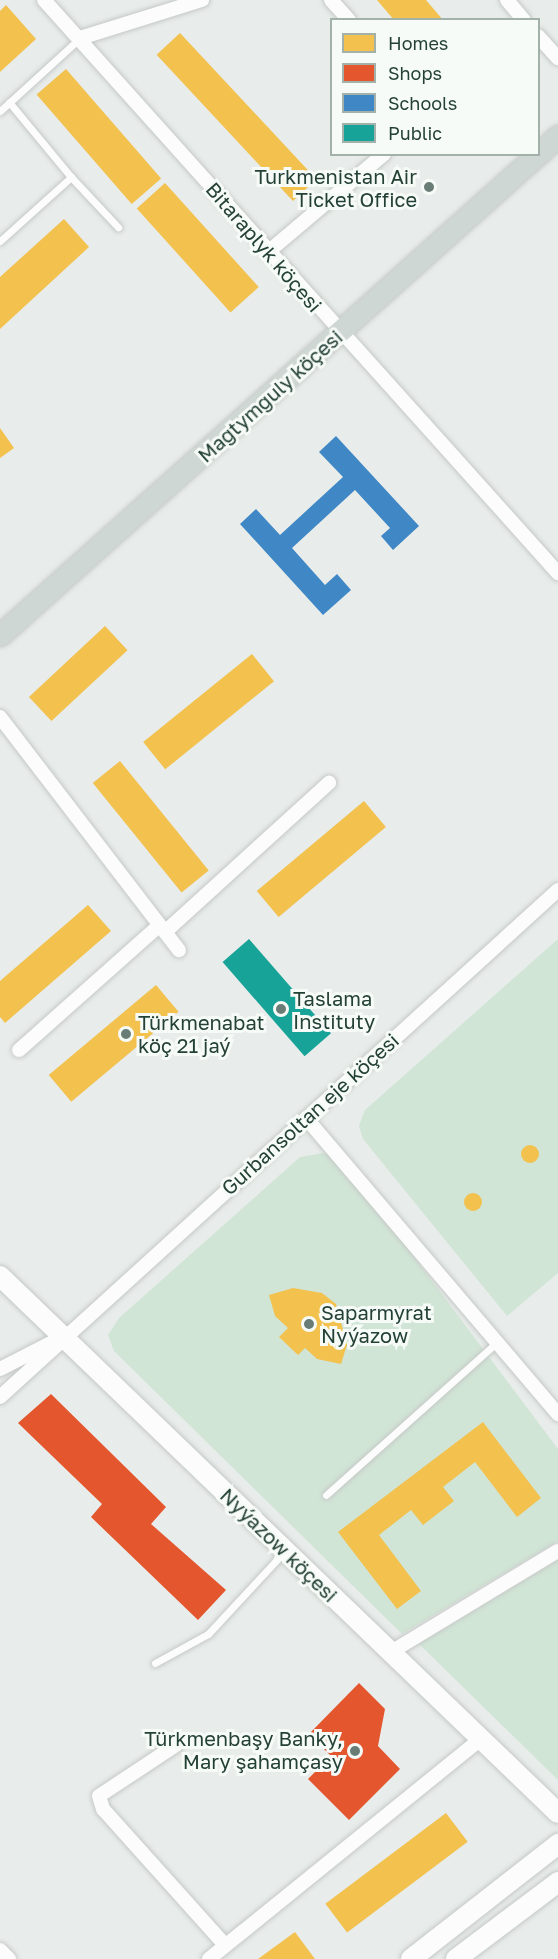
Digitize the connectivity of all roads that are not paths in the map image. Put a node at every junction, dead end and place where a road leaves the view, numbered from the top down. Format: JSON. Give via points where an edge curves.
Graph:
{"nodes":[{"id":1,"x":44,"y":0,"type":"edge"},
{"id":2,"x":202,"y":0,"type":"edge"},
{"id":3,"x":331,"y":0,"type":"edge"},
{"id":4,"x":507,"y":0,"type":"edge"},
{"id":5,"x":347,"y":18,"type":"edge"},
{"id":6,"x":522,"y":18,"type":"edge"},
{"id":7,"x":80,"y":38,"type":"junction"},
{"id":8,"x":540,"y":38,"type":"edge"},
{"id":9,"x":558,"y":58,"type":"edge"},
{"id":10,"x":9,"y":102,"type":"junction"},
{"id":11,"x":0,"y":111,"type":"edge"},
{"id":12,"x":558,"y":136,"type":"edge"},
{"id":13,"x":540,"y":152,"type":"edge"},
{"id":14,"x":382,"y":156,"type":"edge"},
{"id":15,"x":536,"y":156,"type":"edge"},
{"id":16,"x":71,"y":177,"type":"junction"},
{"id":17,"x":118,"y":227,"type":"dead end"},
{"id":18,"x":0,"y":241,"type":"edge"},
{"id":19,"x":268,"y":252,"type":"junction"},
{"id":20,"x":340,"y":334,"type":"junction"},
{"id":21,"x":558,"y":573,"type":"edge"},
{"id":22,"x":0,"y":636,"type":"edge"},
{"id":23,"x":0,"y":717,"type":"edge"},
{"id":24,"x":328,"y":783,"type":"dead end"},
{"id":25,"x":558,"y":890,"type":"edge"},
{"id":26,"x":162,"y":928,"type":"junction"},
{"id":27,"x":179,"y":950,"type":"dead end"},
{"id":28,"x":19,"y":1050,"type":"dead end"},
{"id":29,"x":306,"y":1118,"type":"junction"},
{"id":30,"x":0,"y":1276,"type":"edge"},
{"id":31,"x":63,"y":1338,"type":"junction"},
{"id":32,"x":498,"y":1341,"type":"junction"},
{"id":33,"x":0,"y":1369,"type":"edge"},
{"id":34,"x":0,"y":1397,"type":"edge"},
{"id":35,"x":558,"y":1414,"type":"edge"},
{"id":36,"x":326,"y":1495,"type":"dead end"},
{"id":37,"x":285,"y":1551,"type":"junction"},
{"id":38,"x":558,"y":1551,"type":"edge"},
{"id":39,"x":390,"y":1652,"type":"junction"},
{"id":40,"x":155,"y":1663,"type":"dead end"},
{"id":41,"x":481,"y":1739,"type":"junction"},
{"id":42,"x":176,"y":1745,"type":"dead end"},
{"id":43,"x":558,"y":1813,"type":"edge"},
{"id":44,"x":558,"y":1844,"type":"edge"},
{"id":45,"x":558,"y":1882,"type":"edge"},
{"id":46,"x":225,"y":1946,"type":"junction"},
{"id":47,"x":0,"y":1950,"type":"edge"},
{"id":48,"x":9,"y":1959,"type":"edge"},
{"id":49,"x":209,"y":1959,"type":"edge"},
{"id":50,"x":411,"y":1959,"type":"edge"},
{"id":51,"x":456,"y":1959,"type":"edge"}],
"edges":[{"from":1,"to":7,"type":"street","name":"Bitaraplyk köçesi"},
{"from":2,"to":7,"type":"street"},
{"from":3,"to":5,"type":"street"},
{"from":4,"to":6,"type":"street"},
{"from":7,"to":10,"type":"lane"},
{"from":7,"to":19,"type":"street","name":"Bitaraplyk köçesi"},
{"from":8,"to":9,"type":"street"},
{"from":10,"to":11,"type":"lane"},
{"from":10,"to":16,"type":"lane"},
{"from":12,"to":13,"type":"main road","name":"Magtymguly köçesi"},
{"from":14,"to":19,"type":"street"},
{"from":15,"to":20,"type":"main road","name":"Magtymguly köçesi"},
{"from":16,"to":17,"type":"lane"},
{"from":16,"to":18,"type":"lane"},
{"from":19,"to":20,"type":"street","name":"Bitaraplyk köçesi"},
{"from":20,"to":21,"type":"street","name":"Bitaraplyk köçesi"},
{"from":20,"to":22,"type":"main road","name":"Magtymguly köçesi"},
{"from":23,"to":26,"type":"street"},
{"from":24,"to":26,"type":"street"},
{"from":25,"to":29,"type":"street","name":"Gurbansoltan eje köçesi"},
{"from":26,"to":27,"type":"street"},
{"from":26,"to":28,"type":"street"},
{"from":29,"to":31,"type":"street","name":"Gurbansoltan eje köçesi"},
{"from":29,"to":32,"type":"street"},
{"from":30,"to":31,"type":"street","name":"Nyýazow köçesi"},
{"from":31,"to":33,"type":"street","name":"Gurbansoltan eje köçesi"},
{"from":31,"to":34,"type":"street","name":"Gurbansoltan eje köçesi"},
{"from":31,"to":37,"type":"street","name":"Nyýazow köçesi"},
{"from":32,"to":35,"type":"street"},
{"from":32,"to":36,"type":"lane"},
{"from":37,"to":39,"type":"street","name":"Nyýazow köçesi"},
{"from":37,"to":40,"type":"lane","via":[[208,1634]]},
{"from":38,"to":39,"type":"street"},
{"from":39,"to":41,"type":"street","name":"Nyýazow köçesi"},
{"from":41,"to":43,"type":"street","name":"Nyýazow köçesi"},
{"from":41,"to":46,"type":"street"},
{"from":42,"to":46,"type":"street","via":[[99,1796],[103,1809]]},
{"from":44,"to":50,"type":"street"},
{"from":45,"to":51,"type":"street"},
{"from":46,"to":49,"type":"street"},
{"from":47,"to":48,"type":"street"}]}
